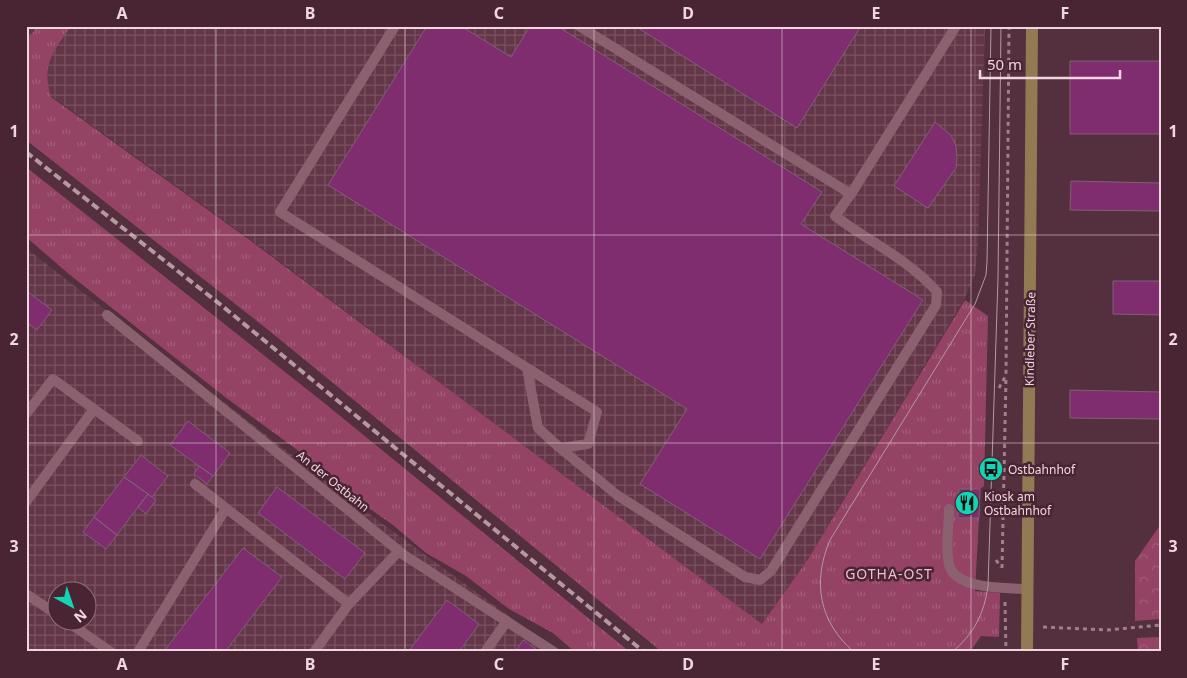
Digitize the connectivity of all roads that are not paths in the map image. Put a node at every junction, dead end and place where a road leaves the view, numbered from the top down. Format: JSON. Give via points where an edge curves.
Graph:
{"nodes":[{"id":1,"x":395,"y":26,"type":"edge"},
{"id":2,"x":579,"y":26,"type":"edge"},
{"id":3,"x":956,"y":26,"type":"edge"},
{"id":4,"x":1032,"y":26,"type":"edge"},
{"id":5,"x":851,"y":194,"type":"junction"},
{"id":6,"x":107,"y":315,"type":"dead end"},
{"id":7,"x":527,"y":368,"type":"junction"},
{"id":8,"x":94,"y":409,"type":"junction"},
{"id":9,"x":26,"y":414,"type":"edge"},
{"id":10,"x":138,"y":441,"type":"dead end"},
{"id":11,"x":560,"y":448,"type":"junction"},
{"id":12,"x":195,"y":484,"type":"dead end"},
{"id":13,"x":26,"y":502,"type":"edge"},
{"id":14,"x":226,"y":508,"type":"junction"},
{"id":15,"x":949,"y":509,"type":"dead end"},
{"id":16,"x":400,"y":551,"type":"junction"},
{"id":17,"x":1027,"y":589,"type":"junction"},
{"id":18,"x":26,"y":594,"type":"edge"},
{"id":19,"x":349,"y":604,"type":"junction"},
{"id":20,"x":48,"y":608,"type":"edge"},
{"id":21,"x":507,"y":621,"type":"junction"},
{"id":22,"x":79,"y":630,"type":"edge"},
{"id":23,"x":111,"y":652,"type":"edge"},
{"id":24,"x":138,"y":652,"type":"edge"},
{"id":25,"x":314,"y":652,"type":"edge"},
{"id":26,"x":485,"y":652,"type":"edge"},
{"id":27,"x":554,"y":652,"type":"edge"},
{"id":28,"x":1027,"y":652,"type":"edge"}],
"edges":[{"from":1,"to":7,"type":"lane","via":[[280,212]]},
{"from":2,"to":5,"type":"lane"},
{"from":3,"to":5,"type":"lane"},
{"from":4,"to":17,"type":"main road","name":"Kindleber Straße"},
{"from":5,"to":11,"type":"lane","via":[[835,216],[924,276],[937,292],[936,305],[770,571],[760,580],[745,577],[617,495]]},
{"from":6,"to":16,"type":"lane","name":"An der Ostbahn"},
{"from":7,"to":11,"type":"lane","via":[[538,428]]},
{"from":7,"to":11,"type":"lane","via":[[596,412],[588,444]]},
{"from":8,"to":9,"type":"lane","via":[[53,380]]},
{"from":8,"to":10,"type":"lane"},
{"from":8,"to":13,"type":"lane"},
{"from":12,"to":14,"type":"lane"},
{"from":14,"to":19,"type":"lane"},
{"from":14,"to":24,"type":"lane"},
{"from":15,"to":17,"type":"lane","via":[[949,565],[954,574],[977,585]]},
{"from":16,"to":19,"type":"lane"},
{"from":16,"to":21,"type":"lane","name":"An der Ostbahn"},
{"from":17,"to":28,"type":"main road","name":"Kindleber Straße"},
{"from":18,"to":20,"type":"lane"},
{"from":19,"to":25,"type":"lane"},
{"from":21,"to":26,"type":"lane"},
{"from":21,"to":27,"type":"lane","name":"An der Ostbahn"},
{"from":22,"to":23,"type":"lane"}]}
